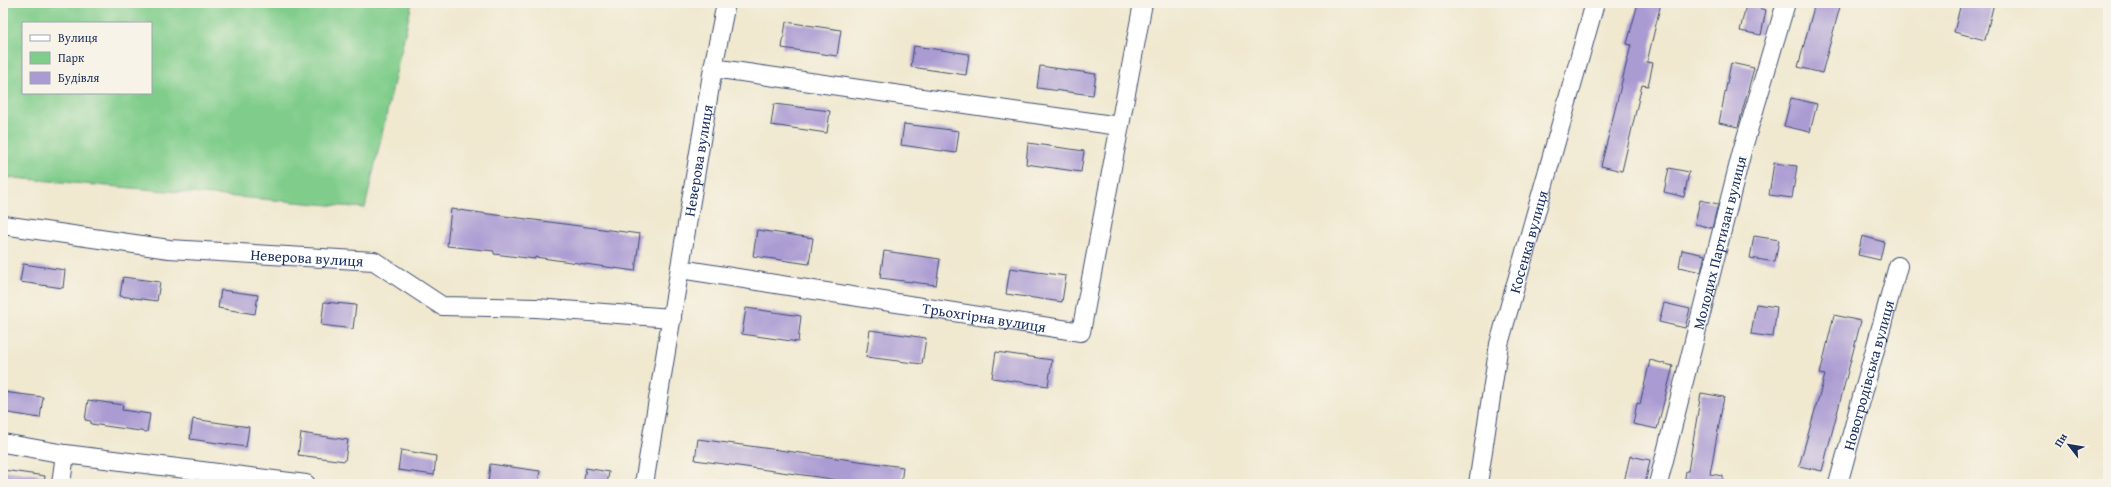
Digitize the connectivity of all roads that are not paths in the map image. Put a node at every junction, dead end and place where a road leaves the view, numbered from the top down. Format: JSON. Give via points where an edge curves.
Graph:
{"nodes":[{"id":1,"x":726,"y":3,"type":"edge"},
{"id":2,"x":1143,"y":3,"type":"edge"},
{"id":3,"x":1595,"y":3,"type":"edge"},
{"id":4,"x":1786,"y":3,"type":"edge"},
{"id":5,"x":713,"y":68,"type":"junction"},
{"id":6,"x":1119,"y":126,"type":"junction"},
{"id":7,"x":3,"y":225,"type":"edge"},
{"id":8,"x":1898,"y":266,"type":"dead end"},
{"id":9,"x":680,"y":269,"type":"junction"},
{"id":10,"x":672,"y":318,"type":"junction"},
{"id":11,"x":3,"y":443,"type":"edge"},
{"id":12,"x":65,"y":454,"type":"junction"},
{"id":13,"x":61,"y":484,"type":"edge"},
{"id":14,"x":306,"y":484,"type":"edge"},
{"id":15,"x":644,"y":484,"type":"edge"},
{"id":16,"x":1478,"y":484,"type":"edge"},
{"id":17,"x":1658,"y":484,"type":"edge"},
{"id":18,"x":1838,"y":484,"type":"edge"}],
"edges":[{"from":1,"to":5,"type":"street","name":"Неверова вулиця"},
{"from":2,"to":6,"type":"street","name":"Трьохгірна вулиця"},
{"from":3,"to":16,"type":"street","name":"Косенка вулиця","via":[[1499,344]]},
{"from":4,"to":17,"type":"street","name":"Молодих Партизан вулиця","via":[[1742,151]]},
{"from":5,"to":6,"type":"street"},
{"from":5,"to":9,"type":"street","name":"Неверова вулиця"},
{"from":6,"to":9,"type":"street","name":"Трьохгірна вулиця","via":[[1082,332]]},
{"from":7,"to":10,"type":"street","name":"Неверова вулиця","via":[[170,249],[374,261],[442,306],[536,308]]},
{"from":8,"to":18,"type":"street","name":"Новогродівська вулиця"},
{"from":9,"to":10,"type":"street","name":"Неверова вулиця"},
{"from":10,"to":15,"type":"street","name":"Неверова вулиця"},
{"from":11,"to":12,"type":"street"},
{"from":12,"to":13,"type":"street"},
{"from":12,"to":14,"type":"street"}]}
